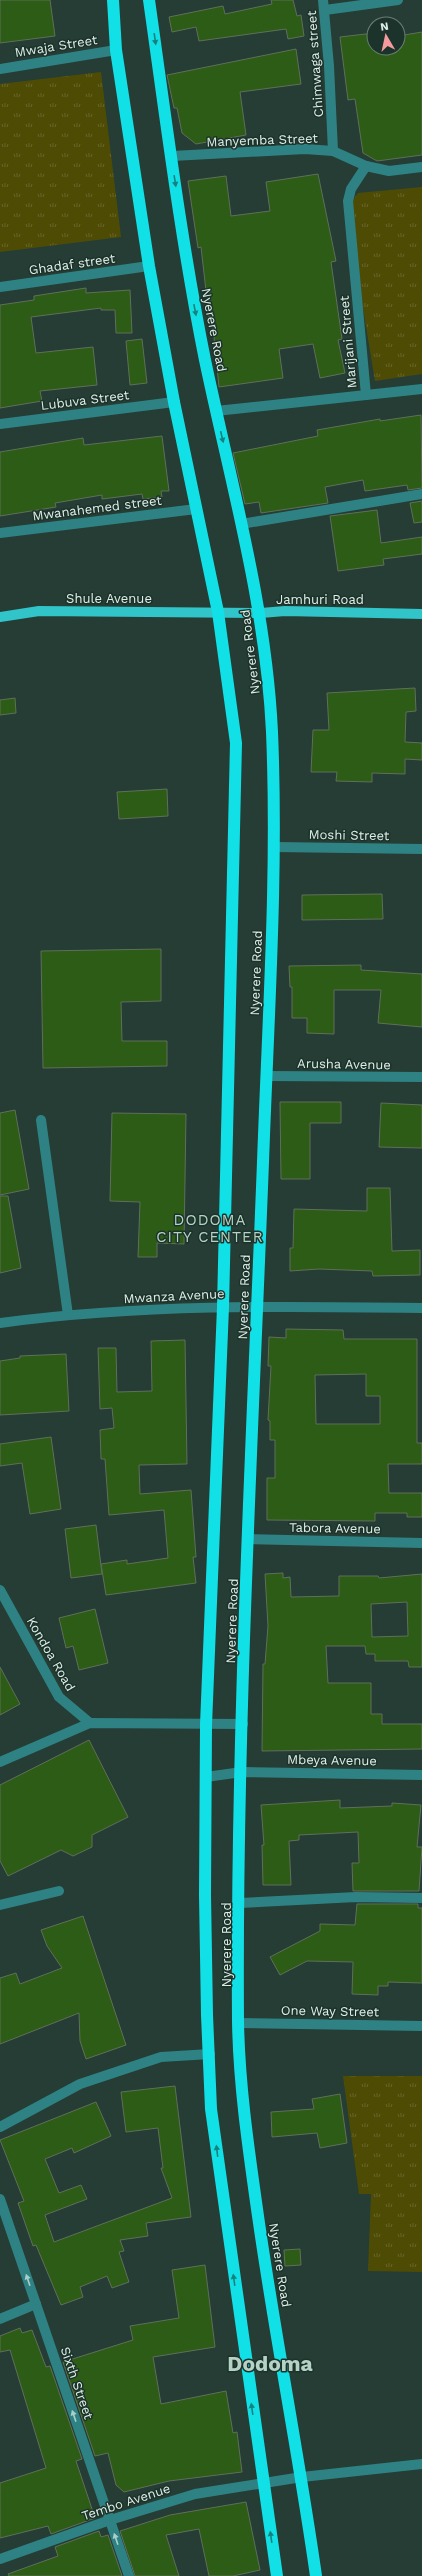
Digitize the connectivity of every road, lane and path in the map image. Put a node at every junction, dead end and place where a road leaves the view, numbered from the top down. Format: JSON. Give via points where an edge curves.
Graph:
{"nodes":[{"id":1,"x":113,"y":0,"type":"edge"},
{"id":2,"x":149,"y":0,"type":"edge"},
{"id":3,"x":398,"y":0,"type":"edge"},
{"id":4,"x":324,"y":5,"type":"edge"},
{"id":5,"x":116,"y":50,"type":"junction"},
{"id":6,"x":0,"y":69,"type":"edge"},
{"id":7,"x":333,"y":151,"type":"junction"},
{"id":8,"x":172,"y":156,"type":"junction"},
{"id":9,"x":366,"y":166,"type":"junction"},
{"id":10,"x":422,"y":167,"type":"edge"},
{"id":11,"x":149,"y":266,"type":"junction"},
{"id":12,"x":0,"y":287,"type":"edge"},
{"id":13,"x":422,"y":389,"type":"edge"},
{"id":14,"x":366,"y":395,"type":"junction"},
{"id":15,"x":174,"y":402,"type":"junction"},
{"id":16,"x":216,"y":411,"type":"junction"},
{"id":17,"x":0,"y":424,"type":"edge"},
{"id":18,"x":422,"y":494,"type":"edge"},
{"id":19,"x":196,"y":509,"type":"junction"},
{"id":20,"x":241,"y":524,"type":"junction"},
{"id":21,"x":0,"y":533,"type":"edge"},
{"id":22,"x":218,"y":612,"type":"junction"},
{"id":23,"x":260,"y":613,"type":"junction"},
{"id":24,"x":422,"y":614,"type":"edge"},
{"id":25,"x":0,"y":617,"type":"edge"},
{"id":26,"x":275,"y":847,"type":"junction"},
{"id":27,"x":422,"y":849,"type":"edge"},
{"id":28,"x":266,"y":1076,"type":"junction"},
{"id":29,"x":422,"y":1077,"type":"edge"},
{"id":30,"x":40,"y":1120,"type":"dead end"},
{"id":31,"x":257,"y":1306,"type":"junction"},
{"id":32,"x":223,"y":1307,"type":"junction"},
{"id":33,"x":422,"y":1308,"type":"edge"},
{"id":34,"x":68,"y":1315,"type":"junction"},
{"id":35,"x":0,"y":1322,"type":"edge"},
{"id":36,"x":248,"y":1539,"type":"junction"},
{"id":37,"x":422,"y":1543,"type":"edge"},
{"id":38,"x":0,"y":1590,"type":"edge"},
{"id":39,"x":90,"y":1723,"type":"junction"},
{"id":40,"x":243,"y":1724,"type":"junction"},
{"id":41,"x":206,"y":1725,"type":"junction"},
{"id":42,"x":0,"y":1762,"type":"edge"},
{"id":43,"x":242,"y":1772,"type":"junction"},
{"id":44,"x":422,"y":1775,"type":"edge"},
{"id":45,"x":206,"y":1777,"type":"junction"},
{"id":46,"x":59,"y":1892,"type":"dead end"},
{"id":47,"x":422,"y":1898,"type":"edge"},
{"id":48,"x":240,"y":1903,"type":"junction"},
{"id":49,"x":0,"y":1905,"type":"edge"},
{"id":50,"x":238,"y":2023,"type":"junction"},
{"id":51,"x":422,"y":2026,"type":"edge"},
{"id":52,"x":210,"y":2054,"type":"junction"},
{"id":53,"x":0,"y":2127,"type":"edge"},
{"id":54,"x":0,"y":2199,"type":"edge"},
{"id":55,"x":36,"y":2304,"type":"junction"},
{"id":56,"x":0,"y":2319,"type":"edge"},
{"id":57,"x":422,"y":2464,"type":"edge"},
{"id":58,"x":302,"y":2478,"type":"junction"},
{"id":59,"x":263,"y":2484,"type":"junction"},
{"id":60,"x":110,"y":2520,"type":"junction"},
{"id":61,"x":0,"y":2559,"type":"edge"},
{"id":62,"x":129,"y":2576,"type":"edge"},
{"id":63,"x":277,"y":2576,"type":"edge"},
{"id":64,"x":316,"y":2576,"type":"edge"}],
"edges":[{"from":1,"to":5,"type":"highway","name":"Nyerere Road"},
{"from":2,"to":8,"type":"highway","name":"Nyerere Road","one_way":true},
{"from":3,"to":4,"type":"street"},
{"from":4,"to":7,"type":"street","name":"Chimwaga street"},
{"from":5,"to":6,"type":"street","name":"Mwaja Street"},
{"from":5,"to":11,"type":"highway","name":"Nyerere Road"},
{"from":7,"to":8,"type":"street","name":"Manyemba Street","via":[[305,149]]},
{"from":7,"to":9,"type":"street","name":"Manyemba Street"},
{"from":8,"to":16,"type":"highway","name":"Nyerere Road","one_way":true,"via":[[191,290]]},
{"from":9,"to":10,"type":"street","name":"Manyemba Street","via":[[389,171]]},
{"from":9,"to":14,"type":"street","name":"Marijani Street","via":[[351,189],[348,201]]},
{"from":11,"to":12,"type":"street","name":"Ghadaf street"},
{"from":11,"to":15,"type":"highway","name":"Nyerere Road"},
{"from":13,"to":14,"type":"street"},
{"from":14,"to":16,"type":"street","name":"Marijani Street"},
{"from":15,"to":17,"type":"street","name":"Lubuva Street"},
{"from":15,"to":19,"type":"highway","name":"Nyerere Road"},
{"from":16,"to":20,"type":"highway","name":"Nyerere Road","one_way":true},
{"from":18,"to":20,"type":"street"},
{"from":19,"to":21,"type":"street","name":"Mwanahemed street"},
{"from":19,"to":22,"type":"highway","name":"Nyerere Road"},
{"from":20,"to":23,"type":"highway","name":"Nyerere Road"},
{"from":22,"to":23,"type":"main road","name":"Jamhuri Road"},
{"from":22,"to":25,"type":"main road","name":"Shule Avenue","via":[[39,611]]},
{"from":22,"to":32,"type":"highway","name":"Nyerere Road","via":[[236,743]]},
{"from":23,"to":24,"type":"main road","name":"Jamhuri Road","via":[[285,611]]},
{"from":23,"to":26,"type":"highway","name":"Nyerere Road","via":[[270,690]]},
{"from":26,"to":27,"type":"street","name":"Moshi Street"},
{"from":26,"to":28,"type":"highway","name":"Nyerere Road"},
{"from":28,"to":29,"type":"street","name":"Arusha Avenue"},
{"from":28,"to":31,"type":"highway","name":"Nyerere Road"},
{"from":30,"to":34,"type":"street"},
{"from":31,"to":32,"type":"street","name":"Mwanza Avenue"},
{"from":31,"to":33,"type":"street","name":"Mwanza Avenue"},
{"from":31,"to":36,"type":"highway","name":"Nyerere Road"},
{"from":32,"to":34,"type":"street","name":"Mwanza Avenue"},
{"from":32,"to":41,"type":"highway","name":"Nyerere Road"},
{"from":34,"to":35,"type":"street","name":"Mwanza Avenue"},
{"from":36,"to":37,"type":"street","name":"Tabora Avenue"},
{"from":36,"to":40,"type":"highway","name":"Nyerere Road"},
{"from":38,"to":39,"type":"street","name":"Kondoa Road","via":[[58,1697]]},
{"from":39,"to":41,"type":"street"},
{"from":39,"to":42,"type":"street"},
{"from":40,"to":41,"type":"street"},
{"from":40,"to":43,"type":"highway","name":"Nyerere Road"},
{"from":41,"to":45,"type":"highway","name":"Nyerere Road"},
{"from":43,"to":44,"type":"street","name":"Mbeya Avenue"},
{"from":43,"to":45,"type":"street","name":"Mbeya Avenue"},
{"from":43,"to":48,"type":"highway","name":"Nyerere Road"},
{"from":45,"to":52,"type":"highway","name":"Nyerere Road","via":[[205,1895]]},
{"from":46,"to":49,"type":"street"},
{"from":47,"to":48,"type":"street","via":[[356,1897]]},
{"from":48,"to":50,"type":"highway","name":"Nyerere Road"},
{"from":50,"to":51,"type":"street","name":"One Way Street"},
{"from":50,"to":58,"type":"highway","name":"Nyerere Road","via":[[250,2157],[269,2294]]},
{"from":52,"to":53,"type":"street","via":[[161,2057],[80,2084]]},
{"from":59,"to":52,"type":"highway","name":"Nyerere Road","one_way":true,"via":[[211,2109]]},
{"from":55,"to":54,"type":"street","name":"Sixth Street","one_way":true},
{"from":55,"to":56,"type":"street"},
{"from":60,"to":55,"type":"street","name":"Sixth Street","one_way":true},
{"from":57,"to":58,"type":"street"},
{"from":58,"to":59,"type":"street","name":"Tembo Avenue"},
{"from":58,"to":64,"type":"highway","name":"Nyerere Road"},
{"from":59,"to":60,"type":"street","name":"Tembo Avenue","via":[[195,2494]]},
{"from":63,"to":59,"type":"highway","name":"Nyerere Road","one_way":true},
{"from":60,"to":61,"type":"street","name":"Tembo Avenue"},
{"from":62,"to":60,"type":"street","name":"Sixth Street","one_way":true}]}
